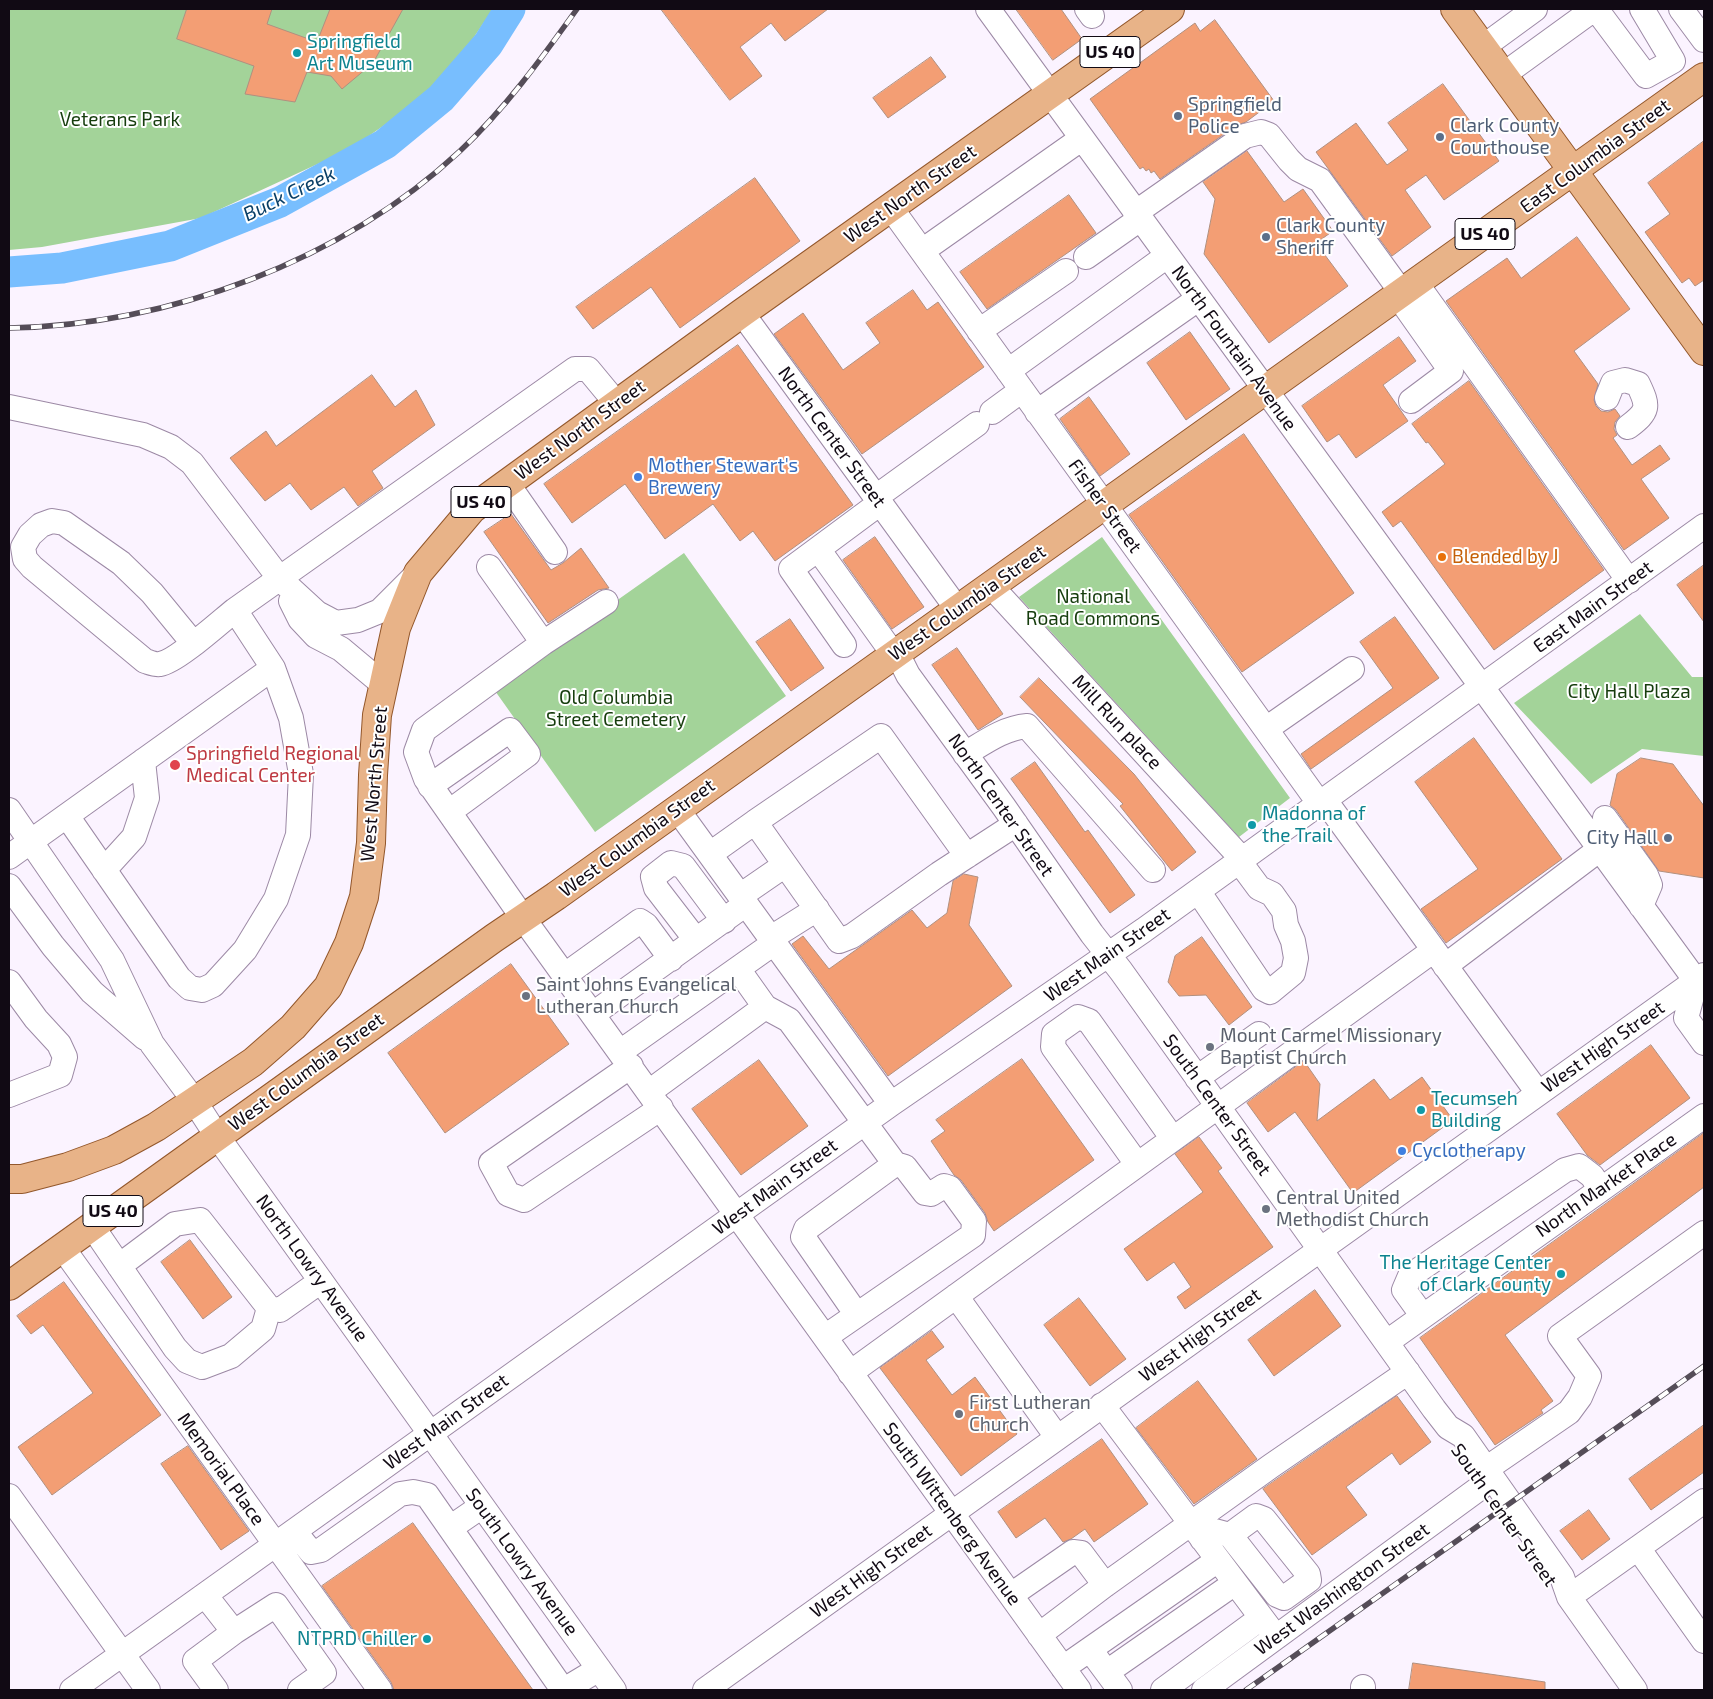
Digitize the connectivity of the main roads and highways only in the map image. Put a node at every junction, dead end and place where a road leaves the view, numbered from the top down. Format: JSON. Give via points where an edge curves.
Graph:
{"nodes":[{"id":1,"x":1170,"y":9,"type":"edge"},
{"id":2,"x":1456,"y":9,"type":"edge"},
{"id":3,"x":1697,"y":82,"type":"edge"},
{"id":4,"x":1574,"y":171,"type":"junction"},
{"id":5,"x":1704,"y":351,"type":"edge"},
{"id":6,"x":1265,"y":390,"type":"joint"},
{"id":7,"x":9,"y":1179,"type":"edge"},
{"id":8,"x":9,"y":1286,"type":"edge"}],
"edges":[{"from":1,"to":7,"type":"main road","name":"West North Street","number":"US 40","via":[[472,509],[418,573],[396,628],[377,715],[371,843],[364,897],[349,943],[328,987],[293,1026],[253,1062],[156,1127],[114,1150],[68,1167],[22,1179]]},
{"from":2,"to":4,"type":"main road"},
{"from":3,"to":4,"type":"main road","name":"East Columbia Street","number":"US 40"},
{"from":4,"to":5,"type":"main road"},
{"from":4,"to":6,"type":"main road","name":"East Columbia Street","number":"US 40"},
{"from":6,"to":8,"type":"main road","name":"West Columbia Street","number":"US 40"}]}
